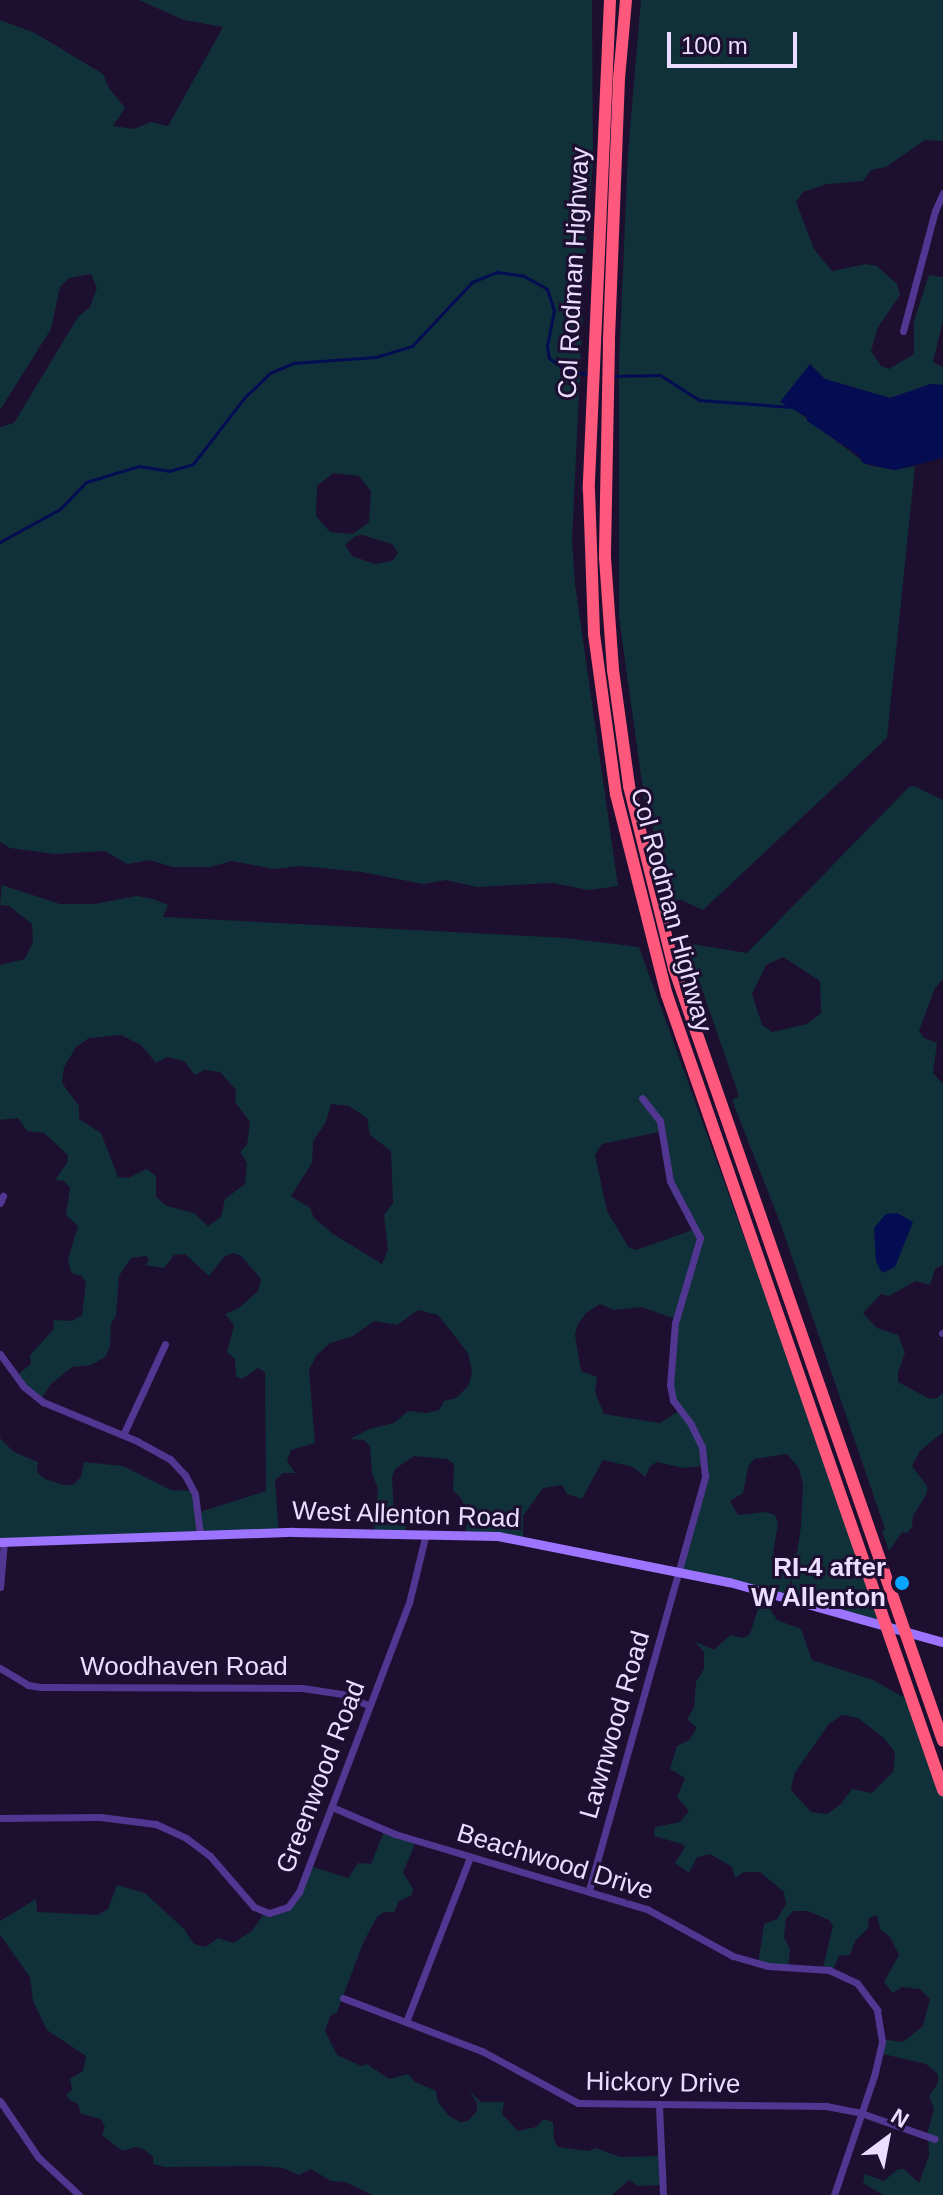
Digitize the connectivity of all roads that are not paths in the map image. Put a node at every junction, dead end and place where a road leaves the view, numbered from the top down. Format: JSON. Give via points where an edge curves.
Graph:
{"nodes":[{"id":1,"x":610,"y":0,"type":"edge"},
{"id":2,"x":626,"y":0,"type":"edge"},
{"id":3,"x":943,"y":193,"type":"edge"},
{"id":4,"x":903,"y":331,"type":"dead end"},
{"id":5,"x":642,"y":1098,"type":"dead end"},
{"id":6,"x":165,"y":1344,"type":"dead end"},
{"id":7,"x":0,"y":1354,"type":"edge"},
{"id":8,"x":123,"y":1435,"type":"junction"},
{"id":9,"x":426,"y":1533,"type":"junction"},
{"id":10,"x":200,"y":1535,"type":"junction"},
{"id":11,"x":2,"y":1542,"type":"edge"},
{"id":12,"x":680,"y":1571,"type":"junction"},
{"id":13,"x":0,"y":1587,"type":"edge"},
{"id":14,"x":887,"y":1627,"type":"junction"},
{"id":15,"x":906,"y":1632,"type":"junction"},
{"id":16,"x":943,"y":1642,"type":"edge"},
{"id":17,"x":0,"y":1668,"type":"edge"},
{"id":18,"x":370,"y":1706,"type":"junction"},
{"id":19,"x":943,"y":1741,"type":"edge"},
{"id":20,"x":943,"y":1790,"type":"edge"},
{"id":21,"x":332,"y":1807,"type":"junction"},
{"id":22,"x":0,"y":1818,"type":"edge"},
{"id":23,"x":470,"y":1857,"type":"junction"},
{"id":24,"x":589,"y":1890,"type":"junction"},
{"id":25,"x":343,"y":1998,"type":"dead end"},
{"id":26,"x":406,"y":2022,"type":"junction"},
{"id":27,"x":0,"y":2101,"type":"edge"},
{"id":28,"x":659,"y":2106,"type":"junction"},
{"id":29,"x":861,"y":2113,"type":"junction"},
{"id":30,"x":935,"y":2139,"type":"dead end"},
{"id":31,"x":67,"y":2192,"type":"edge"},
{"id":32,"x":79,"y":2195,"type":"edge"},
{"id":33,"x":663,"y":2195,"type":"edge"},
{"id":34,"x":834,"y":2195,"type":"edge"}],
"edges":[{"from":1,"to":14,"type":"highway","name":"Col Rodman Highway","via":[[589,502],[602,710],[626,839],[667,995]]},
{"from":2,"to":15,"type":"highway","name":"Col Rodman Highway","via":[[608,375],[608,612],[620,728],[674,968]]},
{"from":3,"to":4,"type":"street"},
{"from":5,"to":12,"type":"street","name":"Lawnwood Road","via":[[660,1121],[670,1181],[700,1238],[671,1348],[671,1392],[696,1432],[705,1464]]},
{"from":6,"to":8,"type":"street"},
{"from":7,"to":8,"type":"street","via":[[23,1386],[43,1402]]},
{"from":8,"to":10,"type":"street","via":[[160,1452],[185,1475],[195,1494]]},
{"from":9,"to":10,"type":"street","name":"West Allenton Road"},
{"from":9,"to":12,"type":"street","name":"West Allenton Road","via":[[498,1536]]},
{"from":9,"to":18,"type":"street","name":"Greenwood Road","via":[[409,1603]]},
{"from":10,"to":11,"type":"street","name":"West Allenton Road"},
{"from":11,"to":13,"type":"street"},
{"from":12,"to":14,"type":"street","name":"West Allenton Road"},
{"from":12,"to":24,"type":"street","name":"Lawnwood Road"},
{"from":14,"to":15,"type":"street","name":"West Allenton Road"},
{"from":14,"to":20,"type":"highway","name":"Col Rodman Highway"},
{"from":15,"to":16,"type":"street","name":"West Allenton Road"},
{"from":15,"to":19,"type":"highway","name":"Col Rodman Highway"},
{"from":17,"to":18,"type":"street","name":"Woodhaven Road","via":[[41,1687],[302,1688],[342,1694]]},
{"from":18,"to":21,"type":"street","name":"Greenwood Road"},
{"from":21,"to":22,"type":"street","name":"Greenwood Road","via":[[294,1901],[269,1913],[248,1902],[200,1847],[156,1824],[100,1817]]},
{"from":21,"to":23,"type":"street","name":"Beachwood Drive"},
{"from":23,"to":24,"type":"street","name":"Beachwood Drive"},
{"from":23,"to":26,"type":"street"},
{"from":24,"to":29,"type":"street","name":"Beachwood Drive","via":[[662,1916],[733,1956],[768,1966],[829,1970],[857,1983],[877,2010],[882,2042]]},
{"from":25,"to":26,"type":"street","name":"Hickory Drive"},
{"from":26,"to":28,"type":"street","name":"Hickory Drive","via":[[498,2058],[578,2103]]},
{"from":27,"to":31,"type":"street"},
{"from":28,"to":29,"type":"street","name":"Hickory Drive","via":[[826,2106]]},
{"from":28,"to":33,"type":"street"},
{"from":29,"to":30,"type":"street","name":"Hickory Drive"},
{"from":29,"to":34,"type":"street","name":"Beachwood Drive"},
{"from":31,"to":32,"type":"street"}]}
